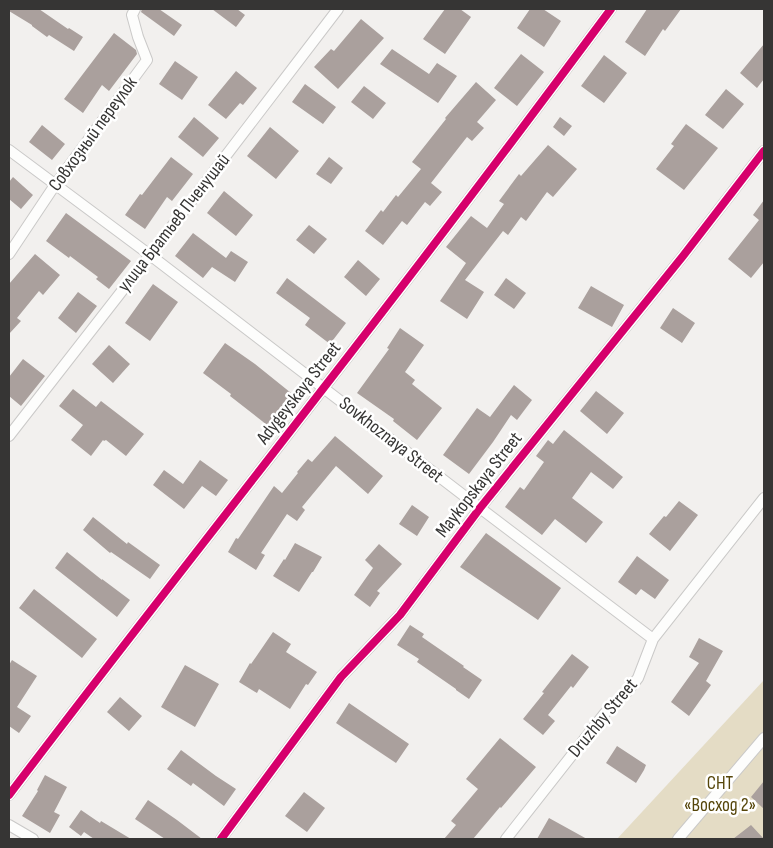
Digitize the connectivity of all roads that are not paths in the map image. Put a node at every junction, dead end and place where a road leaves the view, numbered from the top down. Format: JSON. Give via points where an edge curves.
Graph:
{"nodes":[{"id":1,"x":135,"y":9,"type":"edge"},
{"id":2,"x":338,"y":9,"type":"edge"},
{"id":3,"x":611,"y":9,"type":"edge"},
{"id":4,"x":9,"y":150,"type":"edge"},
{"id":5,"x":764,"y":151,"type":"edge"},
{"id":6,"x":55,"y":185,"type":"junction"},
{"id":7,"x":9,"y":254,"type":"edge"},
{"id":8,"x":150,"y":255,"type":"junction"},
{"id":9,"x":324,"y":388,"type":"junction"},
{"id":10,"x":9,"y":436,"type":"edge"},
{"id":11,"x":764,"y":498,"type":"edge"},
{"id":12,"x":480,"y":508,"type":"junction"},
{"id":13,"x":653,"y":639,"type":"junction"},
{"id":14,"x":764,"y":738,"type":"edge"},
{"id":15,"x":9,"y":795,"type":"edge"},
{"id":16,"x":9,"y":825,"type":"edge"},
{"id":17,"x":33,"y":839,"type":"edge"},
{"id":18,"x":221,"y":839,"type":"edge"},
{"id":19,"x":506,"y":839,"type":"edge"},
{"id":20,"x":678,"y":839,"type":"edge"}],
"edges":[{"from":1,"to":6,"type":"street","name":"Совхозный переулок","via":[[132,14],[147,60]]},
{"from":2,"to":8,"type":"street","name":"улица Братьев Пченушай"},
{"from":3,"to":9,"type":"street","name":"Adygeyskaya Street"},
{"from":4,"to":6,"type":"street","name":"Sovkhoznaya Street"},
{"from":5,"to":12,"type":"street","name":"Maykopskaya Street"},
{"from":6,"to":7,"type":"street","name":"Совхозный переулок"},
{"from":6,"to":8,"type":"street","name":"Sovkhoznaya Street"},
{"from":8,"to":9,"type":"street","name":"Sovkhoznaya Street"},
{"from":8,"to":10,"type":"street","name":"улица Братьев Пченушай"},
{"from":9,"to":12,"type":"street","name":"Sovkhoznaya Street"},
{"from":9,"to":15,"type":"street","name":"Adygeyskaya Street"},
{"from":11,"to":13,"type":"street","name":"Druzhby Street"},
{"from":12,"to":13,"type":"street","name":"Sovkhoznaya Street"},
{"from":12,"to":18,"type":"street","name":"Maykopskaya Street","via":[[400,615],[341,677]]},
{"from":13,"to":19,"type":"street","name":"Druzhby Street","via":[[638,678],[605,713]]},
{"from":14,"to":20,"type":"street"},
{"from":16,"to":17,"type":"street"}]}
